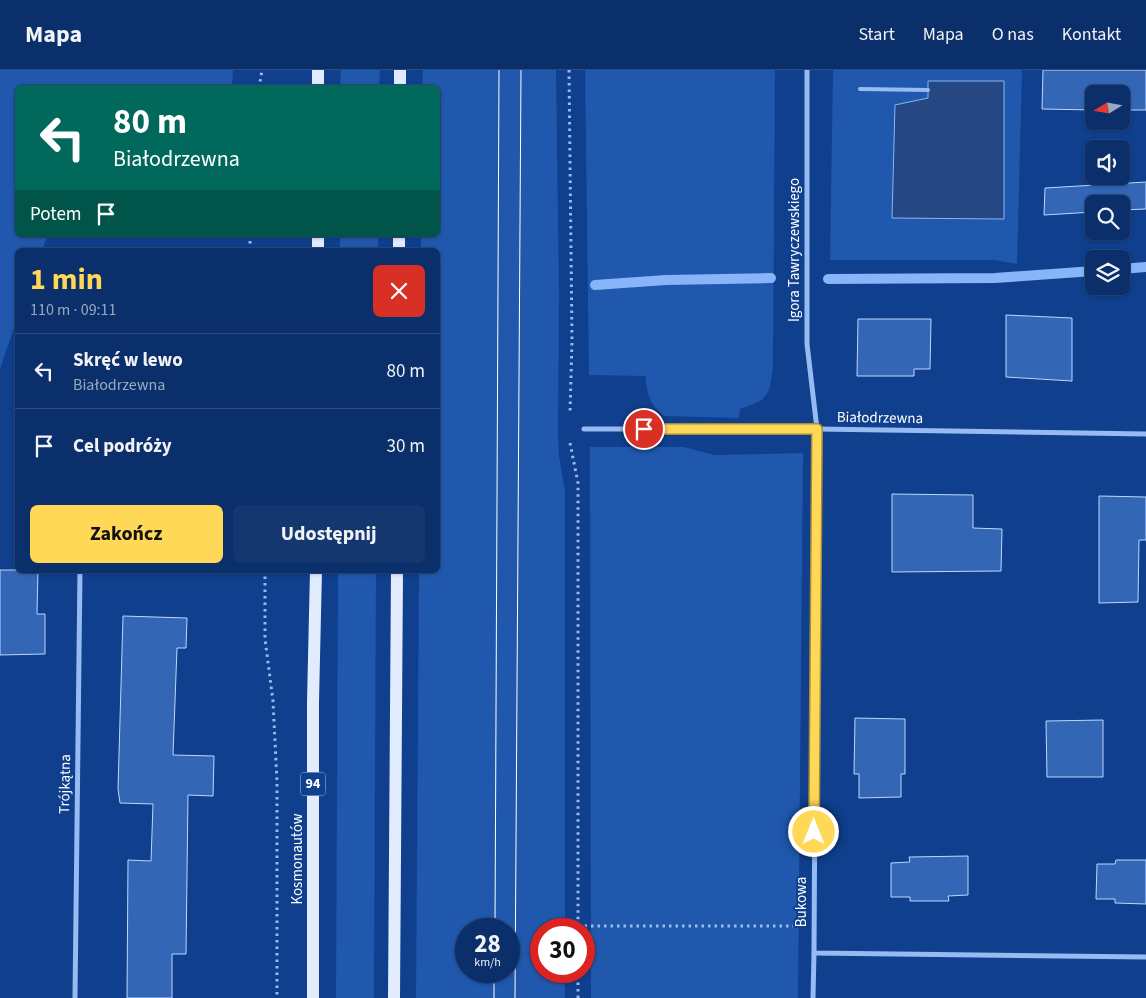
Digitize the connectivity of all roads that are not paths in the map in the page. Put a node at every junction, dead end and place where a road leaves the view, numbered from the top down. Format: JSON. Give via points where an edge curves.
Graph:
{"nodes":[{"id":1,"x":318,"y":70,"type":"edge"},
{"id":2,"x":400,"y":70,"type":"edge"},
{"id":3,"x":807,"y":70,"type":"edge"},
{"id":4,"x":318,"y":85,"type":"edge"},
{"id":5,"x":400,"y":85,"type":"edge"},
{"id":6,"x":860,"y":89,"type":"dead end"},
{"id":7,"x":928,"y":90,"type":"dead end"},
{"id":8,"x":584,"y":429,"type":"dead end"},
{"id":9,"x":817,"y":429,"type":"junction"},
{"id":10,"x":1146,"y":434,"type":"edge"},
{"id":11,"x":80,"y":573,"type":"edge"},
{"id":12,"x":316,"y":573,"type":"edge"},
{"id":13,"x":397,"y":573,"type":"edge"},
{"id":14,"x":814,"y":954,"type":"junction"},
{"id":15,"x":1146,"y":957,"type":"edge"},
{"id":16,"x":75,"y":998,"type":"edge"},
{"id":17,"x":314,"y":998,"type":"edge"},
{"id":18,"x":394,"y":998,"type":"edge"},
{"id":19,"x":813,"y":998,"type":"edge"}],
"edges":[{"from":1,"to":4,"type":"main road"},
{"from":2,"to":5,"type":"main road"},
{"from":3,"to":9,"type":"street","name":"Igora Tawryczewskiego","via":[[807,344]]},
{"from":6,"to":7,"type":"lane"},
{"from":8,"to":9,"type":"street","name":"Białodrzewna"},
{"from":9,"to":10,"type":"street","name":"Białodrzewna"},
{"from":9,"to":14,"type":"street","name":"Bukowa"},
{"from":11,"to":16,"type":"street","name":"Trójkątna"},
{"from":12,"to":17,"type":"main road","name":"Kosmonautów","number":"94"},
{"from":13,"to":18,"type":"main road"},
{"from":14,"to":15,"type":"street"},
{"from":14,"to":19,"type":"street","name":"Bukowa"}]}
